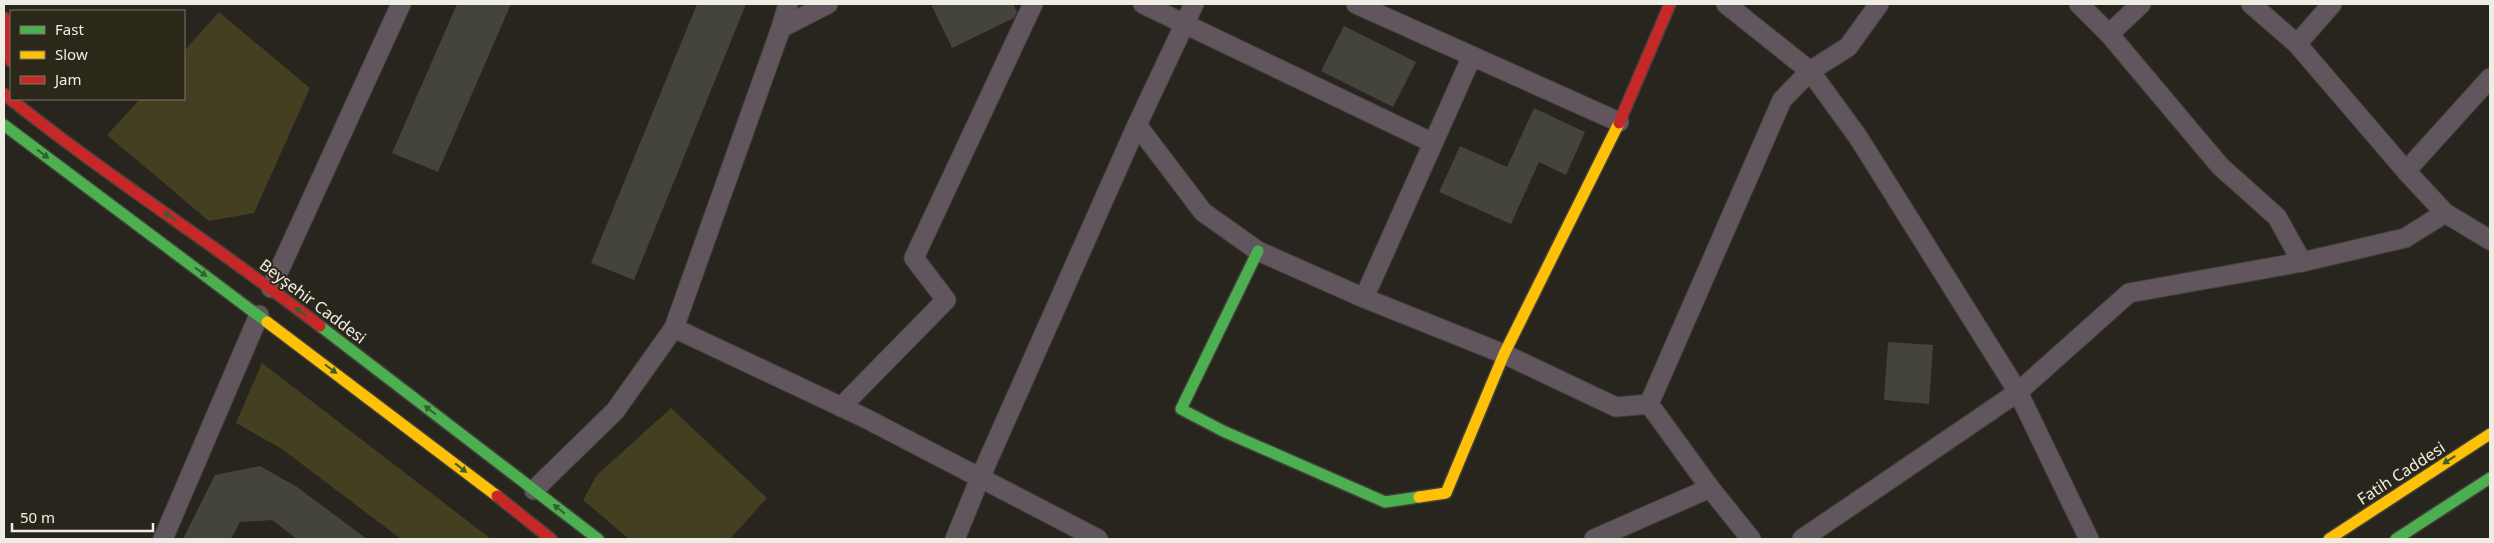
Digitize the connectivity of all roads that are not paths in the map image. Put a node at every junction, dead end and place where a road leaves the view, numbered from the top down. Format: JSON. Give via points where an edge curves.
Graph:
{"nodes":[{"id":1,"x":400,"y":4,"type":"edge"},
{"id":2,"x":788,"y":4,"type":"edge"},
{"id":3,"x":828,"y":4,"type":"edge"},
{"id":4,"x":1033,"y":4,"type":"edge"},
{"id":5,"x":1144,"y":4,"type":"edge"},
{"id":6,"x":1194,"y":4,"type":"edge"},
{"id":7,"x":1356,"y":4,"type":"edge"},
{"id":8,"x":1670,"y":4,"type":"edge"},
{"id":9,"x":1726,"y":4,"type":"edge"},
{"id":10,"x":1879,"y":4,"type":"edge"},
{"id":11,"x":2080,"y":4,"type":"edge"},
{"id":12,"x":2141,"y":4,"type":"edge"},
{"id":13,"x":2251,"y":4,"type":"edge"},
{"id":14,"x":2332,"y":4,"type":"edge"},
{"id":15,"x":4,"y":18,"type":"edge"},
{"id":16,"x":1185,"y":24,"type":"junction"},
{"id":17,"x":780,"y":28,"type":"junction"},
{"id":18,"x":2109,"y":34,"type":"junction"},
{"id":19,"x":2297,"y":44,"type":"junction"},
{"id":20,"x":10,"y":55,"type":"edge"},
{"id":21,"x":1474,"y":57,"type":"junction"},
{"id":22,"x":1810,"y":71,"type":"junction"},
{"id":23,"x":2490,"y":78,"type":"edge"},
{"id":24,"x":11,"y":100,"type":"edge"},
{"id":25,"x":37,"y":107,"type":"dead end"},
{"id":26,"x":1619,"y":122,"type":"junction"},
{"id":27,"x":4,"y":125,"type":"edge"},
{"id":28,"x":1137,"y":125,"type":"junction"},
{"id":29,"x":51,"y":132,"type":"junction"},
{"id":30,"x":1433,"y":143,"type":"junction"},
{"id":31,"x":2406,"y":171,"type":"junction"},
{"id":32,"x":2445,"y":213,"type":"junction"},
{"id":33,"x":2490,"y":240,"type":"edge"},
{"id":34,"x":1258,"y":251,"type":"junction"},
{"id":35,"x":2302,"y":262,"type":"junction"},
{"id":36,"x":271,"y":288,"type":"junction"},
{"id":37,"x":1364,"y":298,"type":"junction"},
{"id":38,"x":259,"y":315,"type":"junction"},
{"id":39,"x":674,"y":328,"type":"junction"},
{"id":40,"x":1504,"y":354,"type":"junction"},
{"id":41,"x":2018,"y":392,"type":"junction"},
{"id":42,"x":1649,"y":404,"type":"junction"},
{"id":43,"x":841,"y":407,"type":"junction"},
{"id":44,"x":2490,"y":434,"type":"edge"},
{"id":45,"x":980,"y":478,"type":"junction"},
{"id":46,"x":2490,"y":478,"type":"edge"},
{"id":47,"x":1710,"y":488,"type":"junction"},
{"id":48,"x":534,"y":490,"type":"junction"},
{"id":49,"x":163,"y":539,"type":"edge"},
{"id":50,"x":551,"y":539,"type":"edge"},
{"id":51,"x":598,"y":539,"type":"edge"},
{"id":52,"x":955,"y":539,"type":"edge"},
{"id":53,"x":1098,"y":539,"type":"edge"},
{"id":54,"x":1594,"y":539,"type":"edge"},
{"id":55,"x":1751,"y":539,"type":"edge"},
{"id":56,"x":1802,"y":539,"type":"edge"},
{"id":57,"x":2089,"y":539,"type":"edge"},
{"id":58,"x":2329,"y":539,"type":"edge"},
{"id":59,"x":2396,"y":539,"type":"edge"}],
"edges":[{"from":1,"to":36,"type":"street"},
{"from":2,"to":17,"type":"street"},
{"from":3,"to":17,"type":"street"},
{"from":4,"to":43,"type":"street","via":[[914,258],[946,300]]},
{"from":5,"to":16,"type":"street"},
{"from":6,"to":16,"type":"street"},
{"from":7,"to":21,"type":"street"},
{"from":8,"to":26,"type":"main road"},
{"from":9,"to":22,"type":"street"},
{"from":10,"to":22,"type":"street","via":[[1848,47]]},
{"from":11,"to":18,"type":"street"},
{"from":12,"to":18,"type":"street"},
{"from":13,"to":19,"type":"street"},
{"from":14,"to":19,"type":"street"},
{"from":15,"to":20,"type":"main road"},
{"from":16,"to":28,"type":"street"},
{"from":16,"to":30,"type":"street"},
{"from":17,"to":39,"type":"street"},
{"from":18,"to":35,"type":"street","via":[[2220,166],[2277,217]]},
{"from":19,"to":31,"type":"street"},
{"from":21,"to":26,"type":"street"},
{"from":21,"to":30,"type":"street"},
{"from":22,"to":41,"type":"street","via":[[1858,137]]},
{"from":22,"to":42,"type":"street","via":[[1782,100]]},
{"from":23,"to":31,"type":"street"},
{"from":24,"to":29,"type":"main road","name":"Beyşehir Caddesi"},
{"from":25,"to":29,"type":"main road"},
{"from":26,"to":40,"type":"main road"},
{"from":27,"to":38,"type":"main road","one_way":true},
{"from":28,"to":34,"type":"street","via":[[1203,212]]},
{"from":28,"to":45,"type":"street"},
{"from":36,"to":29,"type":"main road","name":"Beyşehir Caddesi","one_way":true},
{"from":30,"to":37,"type":"street"},
{"from":31,"to":32,"type":"street"},
{"from":32,"to":33,"type":"street"},
{"from":32,"to":35,"type":"street","via":[[2405,238]]},
{"from":34,"to":37,"type":"street"},
{"from":34,"to":40,"type":"main road","via":[[1180,409],[1385,502],[1446,493]]},
{"from":35,"to":41,"type":"street","via":[[2129,293]]},
{"from":48,"to":36,"type":"main road","name":"Beyşehir Caddesi","one_way":true},
{"from":37,"to":40,"type":"street"},
{"from":38,"to":49,"type":"street"},
{"from":38,"to":50,"type":"main road","one_way":true},
{"from":39,"to":43,"type":"street"},
{"from":39,"to":48,"type":"street","via":[[614,411]]},
{"from":40,"to":42,"type":"street","via":[[1616,407]]},
{"from":41,"to":56,"type":"street"},
{"from":41,"to":57,"type":"street"},
{"from":42,"to":47,"type":"street"},
{"from":43,"to":45,"type":"street"},
{"from":44,"to":58,"type":"main road","name":"Fatih Caddesi","one_way":true},
{"from":45,"to":52,"type":"street"},
{"from":45,"to":53,"type":"street"},
{"from":46,"to":59,"type":"main road"},
{"from":47,"to":54,"type":"street"},
{"from":47,"to":55,"type":"street"},
{"from":51,"to":48,"type":"main road","name":"Beyşehir Caddesi","one_way":true}]}
